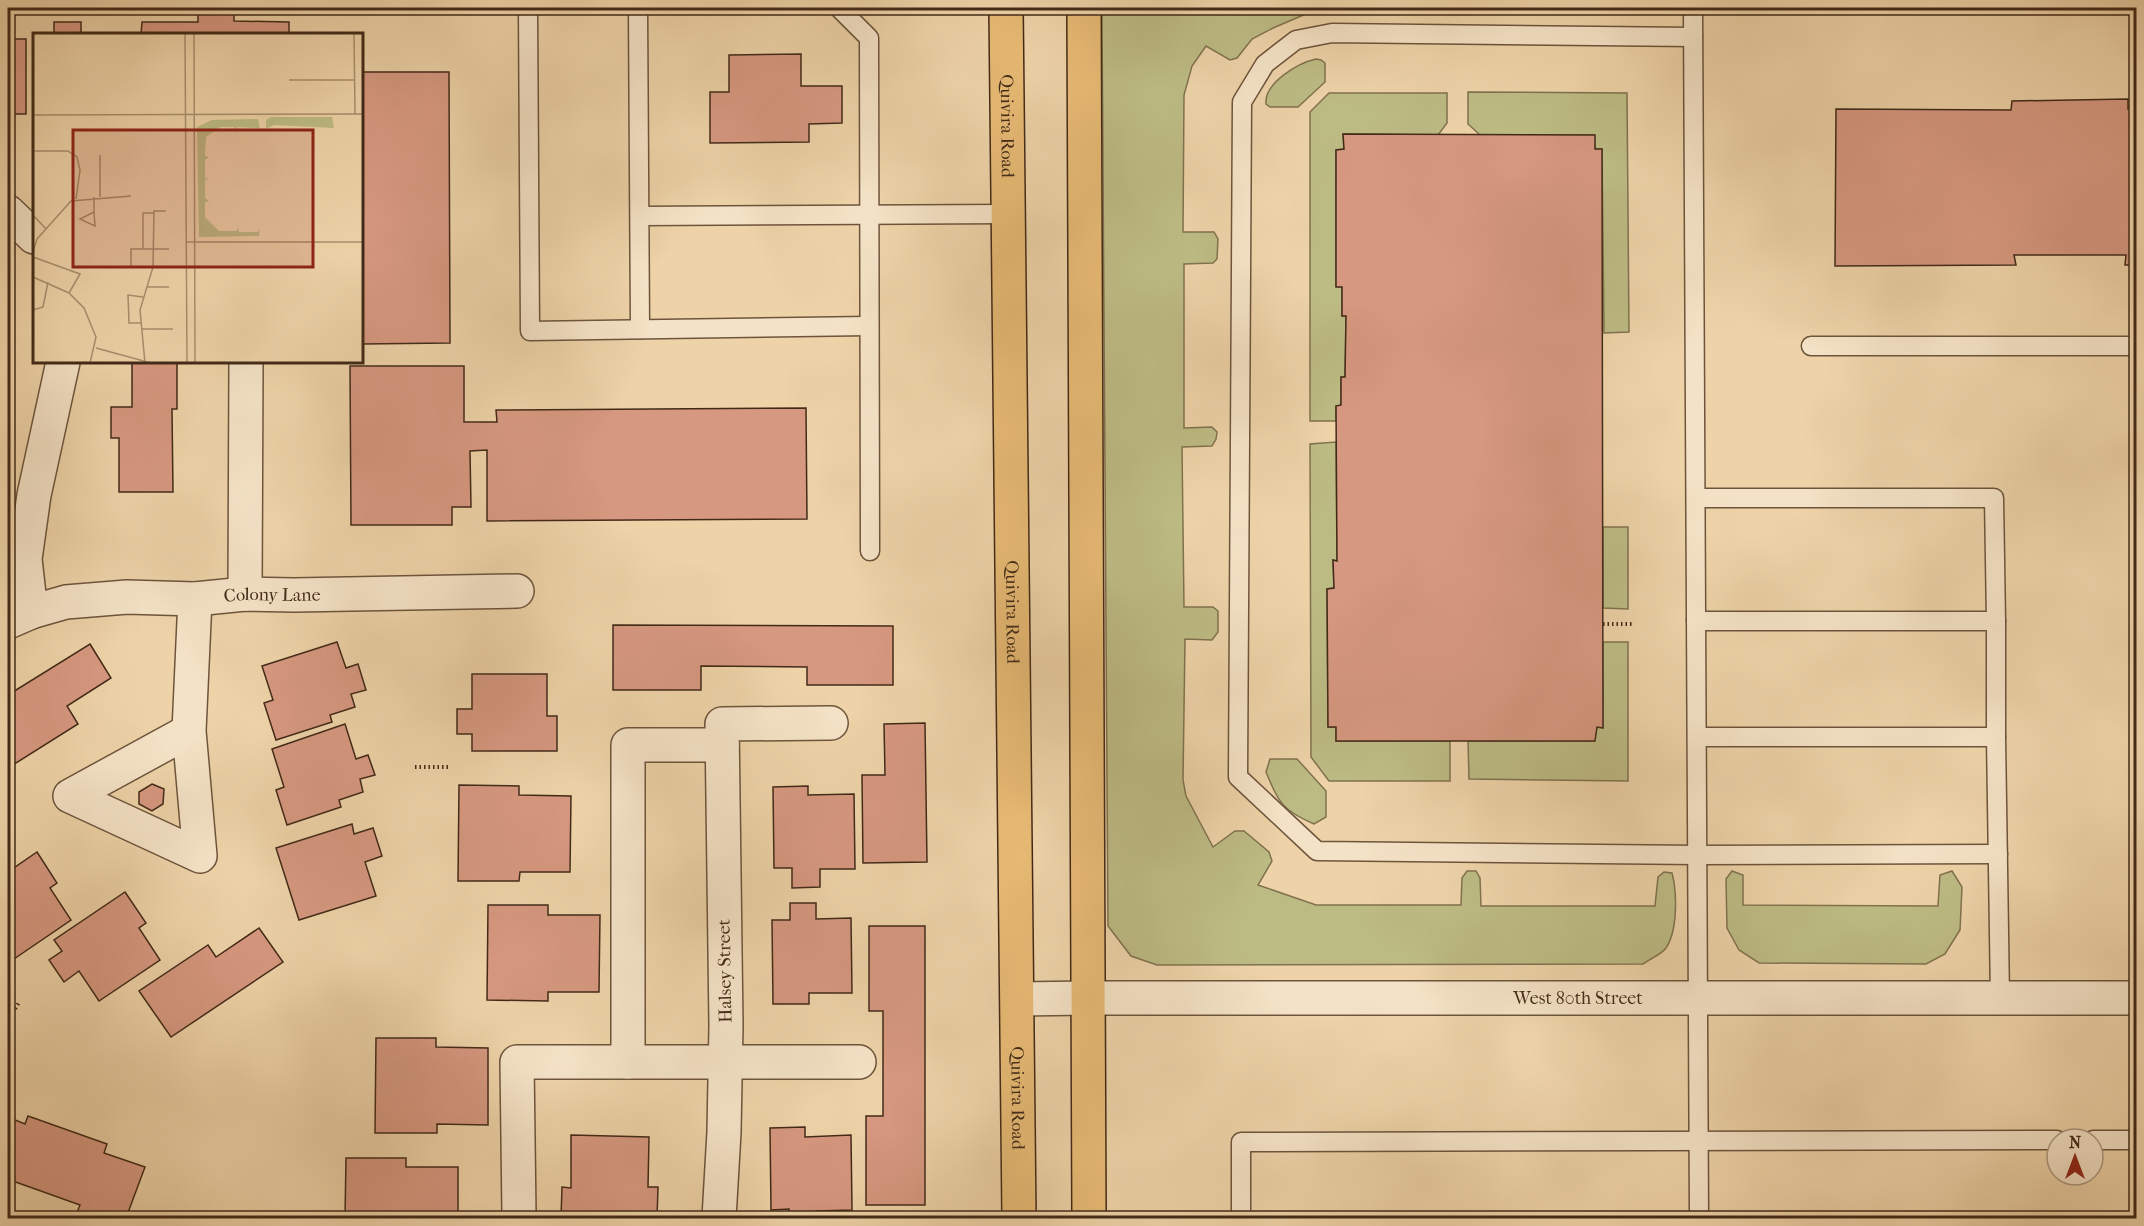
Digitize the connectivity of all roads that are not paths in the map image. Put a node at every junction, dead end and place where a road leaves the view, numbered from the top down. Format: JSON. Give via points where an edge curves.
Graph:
{"nodes":[{"id":1,"x":528,"y":8,"type":"edge"},
{"id":2,"x":638,"y":8,"type":"edge"},
{"id":3,"x":839,"y":8,"type":"edge"},
{"id":4,"x":1006,"y":8,"type":"edge"},
{"id":5,"x":1084,"y":8,"type":"edge"},
{"id":6,"x":1694,"y":8,"type":"edge"},
{"id":7,"x":1694,"y":37,"type":"junction"},
{"id":8,"x":8,"y":212,"type":"edge"},
{"id":9,"x":869,"y":214,"type":"junction"},
{"id":10,"x":1009,"y":214,"type":"junction"},
{"id":11,"x":640,"y":216,"type":"junction"},
{"id":12,"x":33,"y":236,"type":"edge"},
{"id":13,"x":869,"y":326,"type":"junction"},
{"id":14,"x":640,"y":329,"type":"junction"},
{"id":15,"x":1811,"y":346,"type":"dead end"},
{"id":16,"x":2136,"y":346,"type":"edge"},
{"id":17,"x":63,"y":363,"type":"edge"},
{"id":18,"x":246,"y":363,"type":"edge"},
{"id":19,"x":1696,"y":498,"type":"junction"},
{"id":20,"x":870,"y":551,"type":"dead end"},
{"id":21,"x":517,"y":591,"type":"dead end"},
{"id":22,"x":245,"y":594,"type":"junction"},
{"id":23,"x":195,"y":599,"type":"junction"},
{"id":24,"x":19,"y":617,"type":"edge"},
{"id":25,"x":1696,"y":621,"type":"junction"},
{"id":26,"x":1996,"y":621,"type":"junction"},
{"id":27,"x":831,"y":723,"type":"dead end"},
{"id":28,"x":189,"y":731,"type":"dead end"},
{"id":29,"x":722,"y":734,"type":"junction"},
{"id":30,"x":1698,"y":737,"type":"junction"},
{"id":31,"x":1996,"y":737,"type":"junction"},
{"id":32,"x":1998,"y":854,"type":"junction"},
{"id":33,"x":1698,"y":855,"type":"junction"},
{"id":34,"x":1088,"y":998,"type":"junction"},
{"id":35,"x":1699,"y":998,"type":"junction"},
{"id":36,"x":2000,"y":998,"type":"junction"},
{"id":37,"x":2136,"y":998,"type":"edge"},
{"id":38,"x":1018,"y":999,"type":"junction"},
{"id":39,"x":628,"y":1062,"type":"junction"},
{"id":40,"x":725,"y":1062,"type":"junction"},
{"id":41,"x":859,"y":1062,"type":"dead end"},
{"id":42,"x":1698,"y":1140,"type":"junction"},
{"id":43,"x":2045,"y":1140,"type":"edge"},
{"id":44,"x":2105,"y":1140,"type":"edge"},
{"id":45,"x":2136,"y":1140,"type":"edge"},
{"id":46,"x":519,"y":1216,"type":"dead end"},
{"id":47,"x":719,"y":1218,"type":"edge"},
{"id":48,"x":1019,"y":1218,"type":"edge"},
{"id":49,"x":1089,"y":1218,"type":"edge"},
{"id":50,"x":1241,"y":1218,"type":"edge"},
{"id":51,"x":1699,"y":1218,"type":"edge"}],
"edges":[{"from":1,"to":14,"type":"lane","via":[[530,331]]},
{"from":2,"to":11,"type":"lane"},
{"from":3,"to":9,"type":"lane","via":[[869,38]]},
{"from":4,"to":10,"type":"main road","name":"Quivira Road"},
{"from":5,"to":34,"type":"main road"},
{"from":6,"to":7,"type":"lane"},
{"from":7,"to":19,"type":"lane"},
{"from":7,"to":33,"type":"lane","via":[[1332,33],[1296,40],[1265,64],[1242,102],[1238,777],[1317,851]]},
{"from":8,"to":12,"type":"street"},
{"from":9,"to":10,"type":"lane"},
{"from":9,"to":11,"type":"lane"},
{"from":9,"to":13,"type":"lane"},
{"from":10,"to":38,"type":"main road","name":"Quivira Road"},
{"from":11,"to":14,"type":"lane"},
{"from":13,"to":14,"type":"lane"},
{"from":13,"to":20,"type":"lane"},
{"from":15,"to":16,"type":"lane"},
{"from":17,"to":24,"type":"street","name":"Colony Lane","via":[[34,495]]},
{"from":18,"to":22,"type":"street"},
{"from":19,"to":25,"type":"lane"},
{"from":19,"to":26,"type":"lane","via":[[1994,498]]},
{"from":21,"to":22,"type":"street","name":"Colony Lane"},
{"from":22,"to":23,"type":"street","name":"Colony Lane"},
{"from":23,"to":24,"type":"street","name":"Colony Lane","via":[[127,597],[66,602]]},
{"from":23,"to":28,"type":"street"},
{"from":25,"to":26,"type":"lane"},
{"from":25,"to":30,"type":"lane"},
{"from":26,"to":31,"type":"lane"},
{"from":27,"to":29,"type":"street"},
{"from":29,"to":39,"type":"street","via":[[628,745]]},
{"from":29,"to":40,"type":"street","name":"Halsey Street"},
{"from":30,"to":31,"type":"lane"},
{"from":30,"to":33,"type":"lane"},
{"from":31,"to":32,"type":"lane"},
{"from":32,"to":33,"type":"lane"},
{"from":32,"to":36,"type":"lane"},
{"from":33,"to":35,"type":"lane"},
{"from":34,"to":35,"type":"street","name":"West 80th Street"},
{"from":34,"to":38,"type":"street","name":"West 80th Street"},
{"from":34,"to":49,"type":"main road"},
{"from":35,"to":36,"type":"street","name":"West 80th Street"},
{"from":35,"to":42,"type":"lane"},
{"from":36,"to":37,"type":"street","name":"West 80th Street"},
{"from":38,"to":48,"type":"main road","name":"Quivira Road"},
{"from":39,"to":40,"type":"street"},
{"from":39,"to":46,"type":"street","via":[[517,1062]]},
{"from":40,"to":41,"type":"street"},
{"from":40,"to":47,"type":"street","name":"Halsey Street"},
{"from":42,"to":43,"type":"lane"},
{"from":42,"to":50,"type":"lane","via":[[1241,1142]]},
{"from":42,"to":51,"type":"lane"},
{"from":44,"to":45,"type":"lane"}]}
